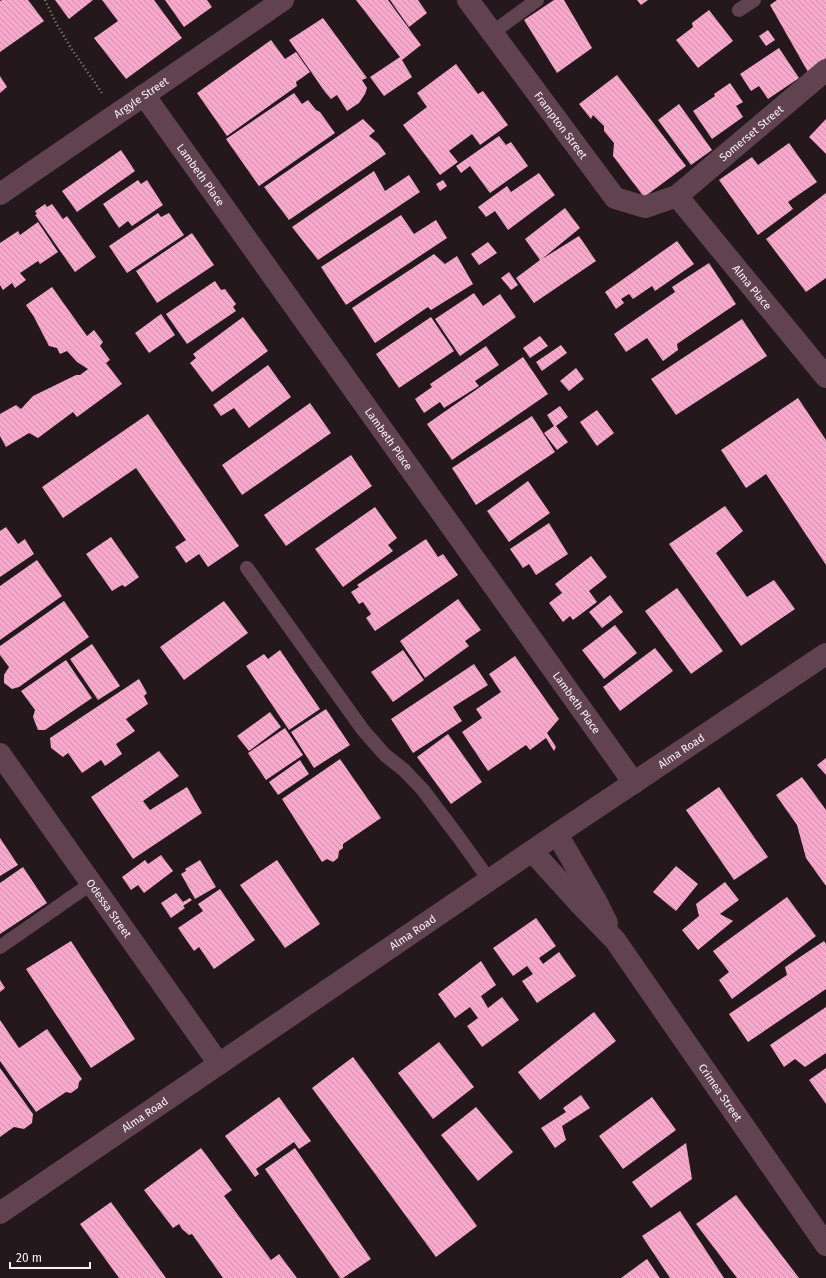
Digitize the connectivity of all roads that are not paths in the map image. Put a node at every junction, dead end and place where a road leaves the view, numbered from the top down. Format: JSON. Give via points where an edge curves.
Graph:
{"nodes":[{"id":1,"x":283,"y":0,"type":"edge"},
{"id":2,"x":468,"y":0,"type":"edge"},
{"id":3,"x":537,"y":0,"type":"edge"},
{"id":4,"x":754,"y":0,"type":"edge"},
{"id":5,"x":739,"y":10,"type":"dead end"},
{"id":6,"x":492,"y":33,"type":"junction"},
{"id":7,"x":826,"y":70,"type":"edge"},
{"id":8,"x":144,"y":96,"type":"junction"},
{"id":9,"x":0,"y":194,"type":"edge"},
{"id":10,"x":677,"y":196,"type":"junction"},
{"id":11,"x":823,"y":367,"type":"edge"},
{"id":12,"x":247,"y":568,"type":"dead end"},
{"id":13,"x":826,"y":654,"type":"edge"},
{"id":14,"x":0,"y":754,"type":"edge"},
{"id":15,"x":634,"y":783,"type":"junction"},
{"id":16,"x":557,"y":834,"type":"junction"},
{"id":17,"x":532,"y":852,"type":"junction"},
{"id":18,"x":490,"y":881,"type":"junction"},
{"id":19,"x":92,"y":883,"type":"junction"},
{"id":20,"x":615,"y":940,"type":"junction"},
{"id":21,"x":0,"y":947,"type":"edge"},
{"id":22,"x":219,"y":1064,"type":"junction"},
{"id":23,"x":0,"y":1213,"type":"edge"},
{"id":24,"x":826,"y":1245,"type":"edge"}],
"edges":[{"from":1,"to":8,"type":"street","name":"Argyle Street"},
{"from":2,"to":6,"type":"street","name":"Frampton Street"},
{"from":3,"to":6,"type":"lane"},
{"from":4,"to":5,"type":"lane"},
{"from":6,"to":10,"type":"street","name":"Frampton Street","via":[[615,198],[645,207]]},
{"from":7,"to":10,"type":"street","name":"Somerset Street"},
{"from":8,"to":9,"type":"street","name":"Argyle Street"},
{"from":8,"to":15,"type":"street","name":"Lambeth Place"},
{"from":10,"to":11,"type":"street","name":"Alma Place"},
{"from":12,"to":18,"type":"lane","via":[[363,730],[385,755],[423,790]]},
{"from":13,"to":15,"type":"street","name":"Alma Road"},
{"from":14,"to":19,"type":"street","name":"Odessa Street"},
{"from":15,"to":16,"type":"street","name":"Alma Road"},
{"from":16,"to":17,"type":"street","name":"Alma Road"},
{"from":16,"to":20,"type":"street","name":"Crimea Street","via":[[596,901]]},
{"from":17,"to":18,"type":"street","name":"Alma Road"},
{"from":17,"to":20,"type":"street","name":"Crimea Street"},
{"from":18,"to":22,"type":"street","name":"Alma Road"},
{"from":19,"to":21,"type":"lane"},
{"from":19,"to":22,"type":"street","name":"Odessa Street"},
{"from":20,"to":24,"type":"street","name":"Crimea Street"},
{"from":22,"to":23,"type":"street","name":"Alma Road"}]}
